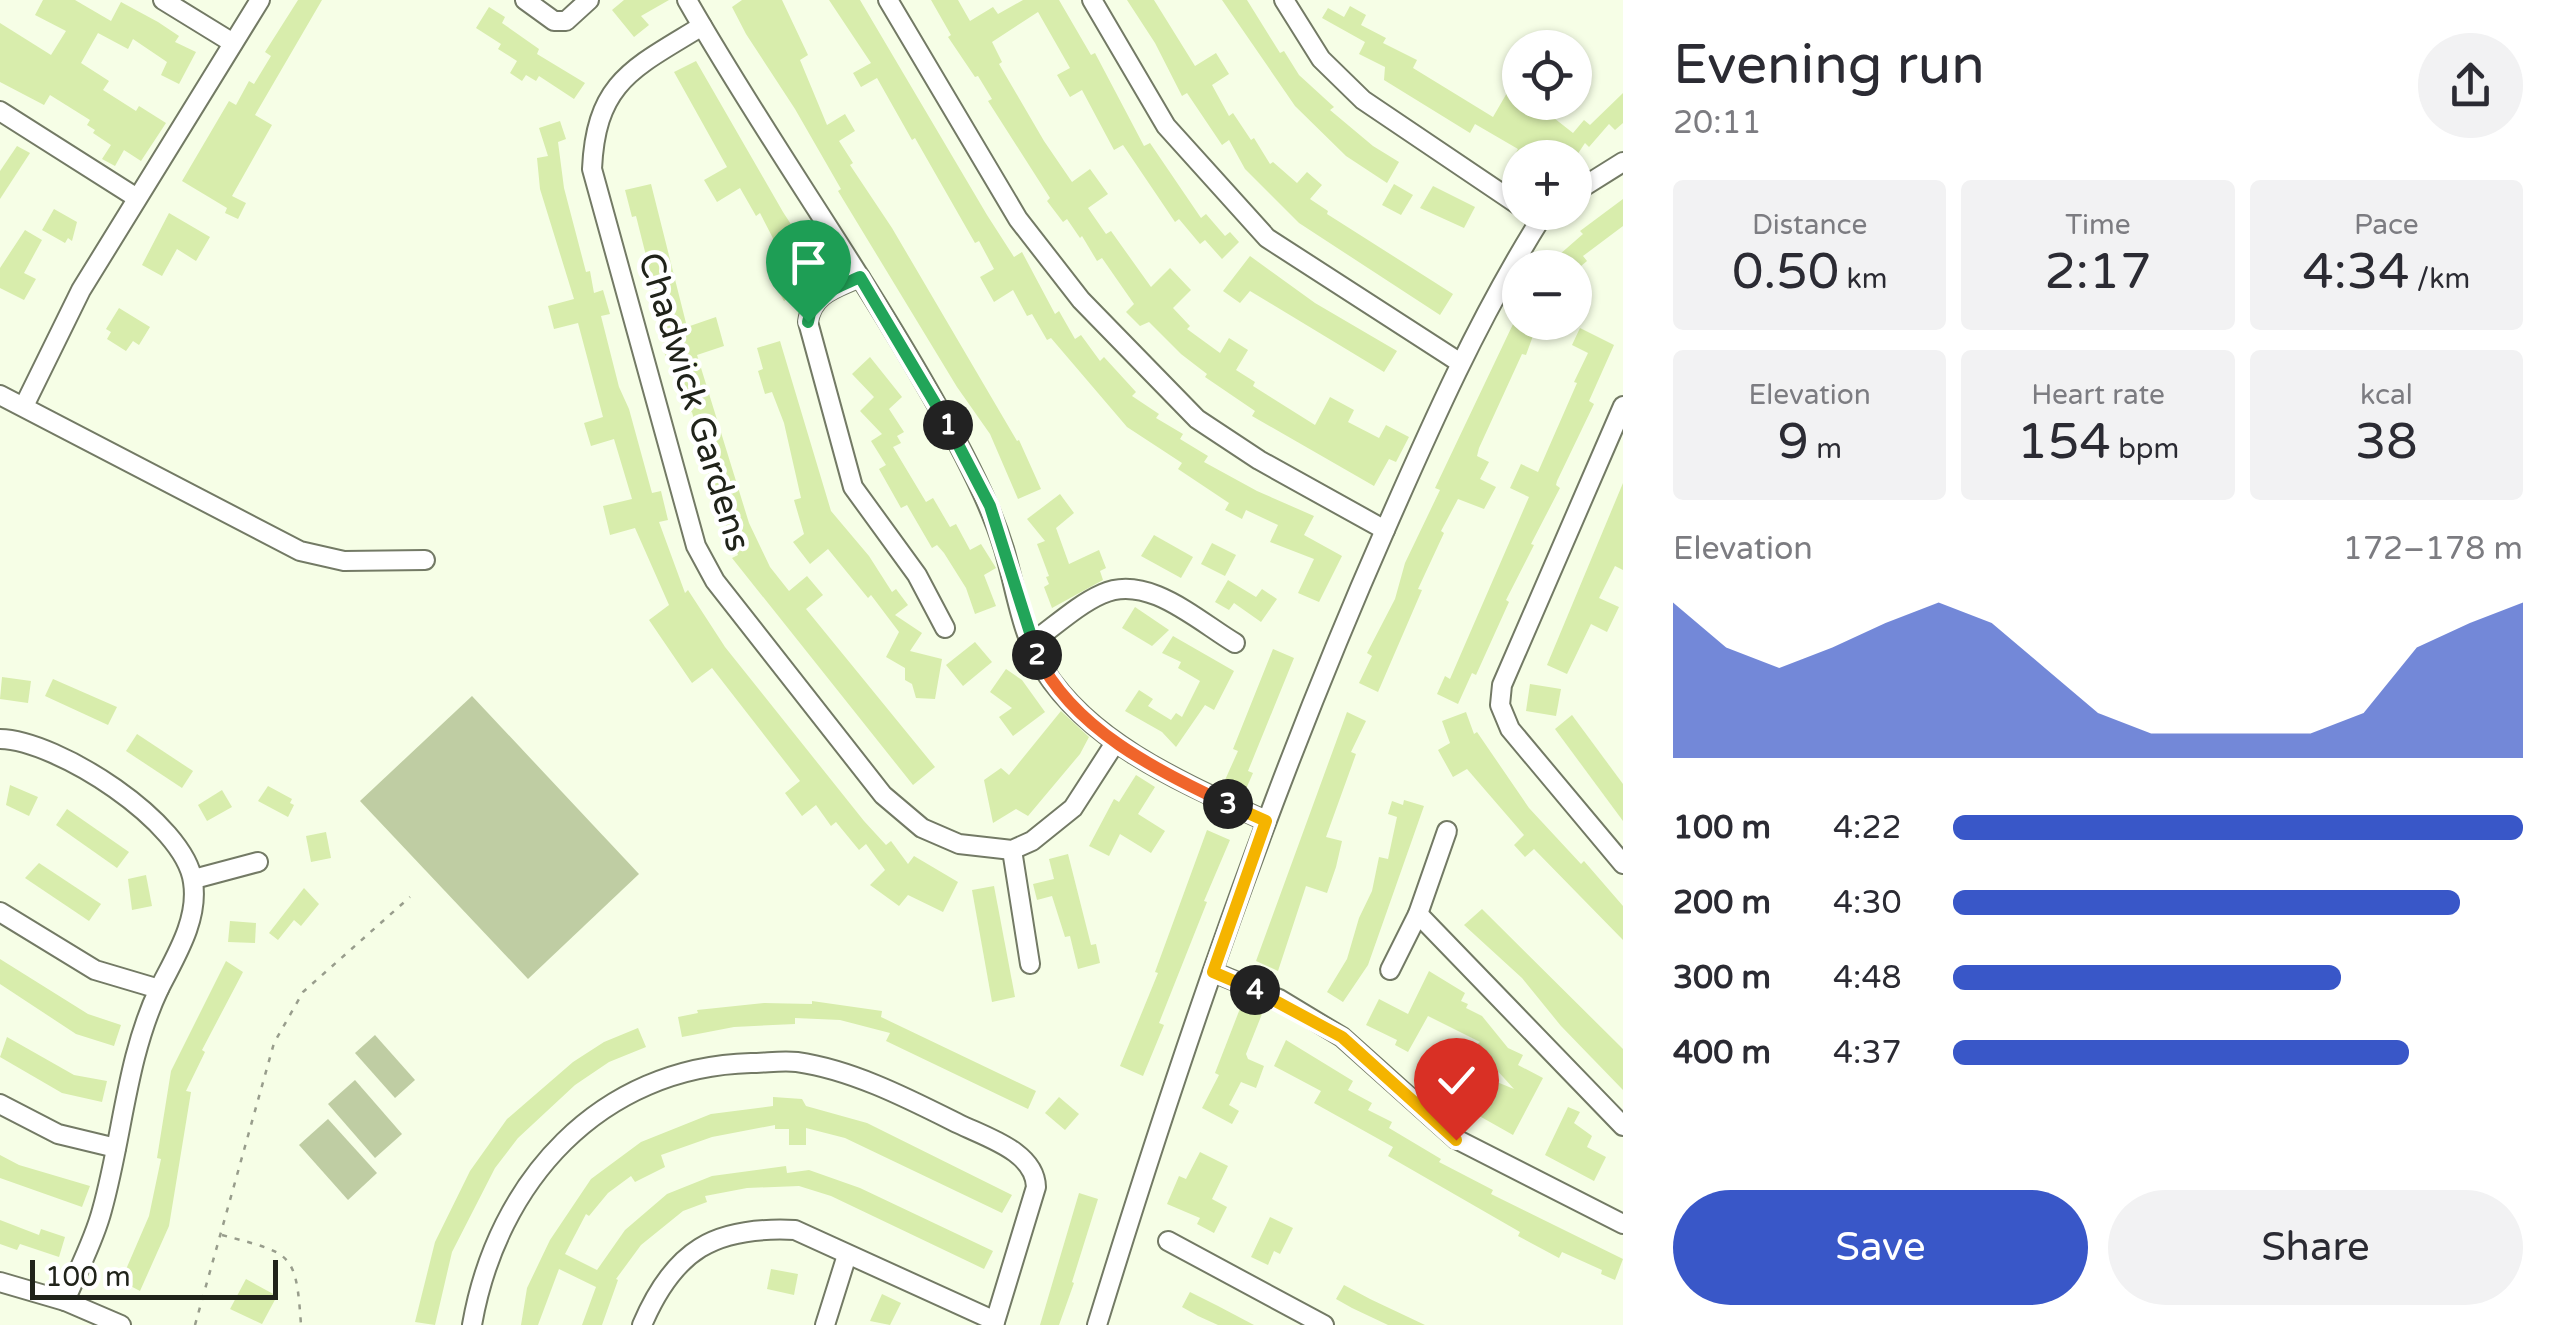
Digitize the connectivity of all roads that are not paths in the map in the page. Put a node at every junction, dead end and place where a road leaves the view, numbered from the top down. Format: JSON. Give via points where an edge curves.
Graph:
{"nodes":[{"id":1,"x":163,"y":0,"type":"edge"},
{"id":2,"x":260,"y":0,"type":"edge"},
{"id":3,"x":525,"y":0,"type":"edge"},
{"id":4,"x":589,"y":0,"type":"edge"},
{"id":5,"x":687,"y":0,"type":"edge"},
{"id":6,"x":888,"y":0,"type":"edge"},
{"id":7,"x":1092,"y":0,"type":"edge"},
{"id":8,"x":1284,"y":0,"type":"edge"},
{"id":9,"x":702,"y":26,"type":"junction"},
{"id":10,"x":233,"y":43,"type":"junction"},
{"id":11,"x":0,"y":111,"type":"edge"},
{"id":12,"x":1623,"y":162,"type":"edge"},
{"id":13,"x":1592,"y":181,"type":"edge"},
{"id":14,"x":1502,"y":194,"type":"edge"},
{"id":15,"x":136,"y":198,"type":"junction"},
{"id":16,"x":1531,"y":230,"type":"edge"},
{"id":17,"x":860,"y":277,"type":"junction"},
{"id":18,"x":1459,"y":362,"type":"junction"},
{"id":19,"x":0,"y":395,"type":"edge"},
{"id":20,"x":24,"y":406,"type":"junction"},
{"id":21,"x":1623,"y":406,"type":"edge"},
{"id":22,"x":1385,"y":530,"type":"junction"},
{"id":23,"x":425,"y":560,"type":"dead end"},
{"id":24,"x":944,"y":628,"type":"dead end"},
{"id":25,"x":1031,"y":644,"type":"junction"},
{"id":26,"x":1235,"y":644,"type":"dead end"},
{"id":27,"x":0,"y":739,"type":"edge"},
{"id":28,"x":1116,"y":743,"type":"junction"},
{"id":29,"x":1266,"y":821,"type":"junction"},
{"id":30,"x":1447,"y":831,"type":"dead end"},
{"id":31,"x":1012,"y":850,"type":"junction"},
{"id":32,"x":258,"y":862,"type":"dead end"},
{"id":33,"x":1623,"y":864,"type":"edge"},
{"id":34,"x":194,"y":880,"type":"junction"},
{"id":35,"x":0,"y":912,"type":"edge"},
{"id":36,"x":1418,"y":914,"type":"junction"},
{"id":37,"x":1030,"y":964,"type":"dead end"},
{"id":38,"x":1390,"y":970,"type":"dead end"},
{"id":39,"x":1213,"y":972,"type":"junction"},
{"id":40,"x":159,"y":990,"type":"junction"},
{"id":41,"x":0,"y":1104,"type":"edge"},
{"id":42,"x":1623,"y":1126,"type":"edge"},
{"id":43,"x":116,"y":1148,"type":"junction"},
{"id":44,"x":1623,"y":1224,"type":"edge"},
{"id":45,"x":1168,"y":1241,"type":"dead end"},
{"id":46,"x":847,"y":1255,"type":"junction"},
{"id":47,"x":0,"y":1282,"type":"edge"},
{"id":48,"x":65,"y":1302,"type":"junction"},
{"id":49,"x":994,"y":1323,"type":"edge"},
{"id":50,"x":121,"y":1325,"type":"edge"},
{"id":51,"x":472,"y":1325,"type":"edge"},
{"id":52,"x":642,"y":1325,"type":"edge"},
{"id":53,"x":825,"y":1325,"type":"edge"},
{"id":54,"x":1096,"y":1325,"type":"edge"},
{"id":55,"x":1324,"y":1325,"type":"edge"}],
"edges":[{"from":1,"to":10,"type":"street"},
{"from":2,"to":10,"type":"street"},
{"from":3,"to":4,"type":"street","via":[[554,21],[566,21]]},
{"from":5,"to":9,"type":"street"},
{"from":6,"to":22,"type":"street","via":[[1018,218],[1081,300],[1197,419]]},
{"from":7,"to":18,"type":"street","via":[[1166,126],[1267,238]]},
{"from":8,"to":14,"type":"street","via":[[1321,59],[1364,100]]},
{"from":9,"to":17,"type":"street"},
{"from":9,"to":31,"type":"street","name":"Chadwick Gardens","via":[[627,73],[605,104],[592,169],[696,546],[715,581],[882,794],[922,828],[959,844]]},
{"from":10,"to":15,"type":"street"},
{"from":11,"to":15,"type":"street"},
{"from":12,"to":13,"type":"street"},
{"from":15,"to":20,"type":"street"},
{"from":16,"to":18,"type":"street"},
{"from":17,"to":24,"type":"street","via":[[819,296],[808,322],[853,487],[916,575]]},
{"from":17,"to":25,"type":"street","via":[[990,506]]},
{"from":18,"to":22,"type":"street"},
{"from":19,"to":20,"type":"street"},
{"from":20,"to":23,"type":"street","via":[[300,550],[344,561]]},
{"from":21,"to":33,"type":"street","via":[[1502,685],[1500,706],[1510,730]]},
{"from":22,"to":29,"type":"street"},
{"from":25,"to":26,"type":"street","via":[[1100,594],[1123,587],[1146,589]]},
{"from":25,"to":28,"type":"street","via":[[1054,682]]},
{"from":27,"to":34,"type":"street","via":[[72,759],[149,814]]},
{"from":28,"to":29,"type":"street","via":[[1184,784]]},
{"from":28,"to":31,"type":"street","via":[[1072,808]]},
{"from":29,"to":39,"type":"street"},
{"from":30,"to":36,"type":"street"},
{"from":31,"to":37,"type":"street"},
{"from":32,"to":34,"type":"street"},
{"from":34,"to":40,"type":"street","via":[[181,948]]},
{"from":35,"to":40,"type":"street","via":[[95,970]]},
{"from":36,"to":38,"type":"street"},
{"from":36,"to":42,"type":"street"},
{"from":39,"to":44,"type":"street","via":[[1342,1037],[1456,1140]]},
{"from":39,"to":54,"type":"street"},
{"from":40,"to":43,"type":"street","via":[[134,1048]]},
{"from":41,"to":43,"type":"street","via":[[58,1134]]},
{"from":43,"to":48,"type":"street","via":[[102,1214]]},
{"from":45,"to":55,"type":"street"},
{"from":46,"to":49,"type":"street"},
{"from":46,"to":52,"type":"street","via":[[795,1230],[720,1234],[686,1256],[657,1291]]},
{"from":46,"to":53,"type":"street"},
{"from":47,"to":48,"type":"street"},
{"from":48,"to":50,"type":"street"},
{"from":49,"to":51,"type":"street","via":[[1036,1172],[941,1115],[854,1076],[795,1062],[716,1064],[650,1083],[592,1115],[541,1163],[501,1231]]}]}
